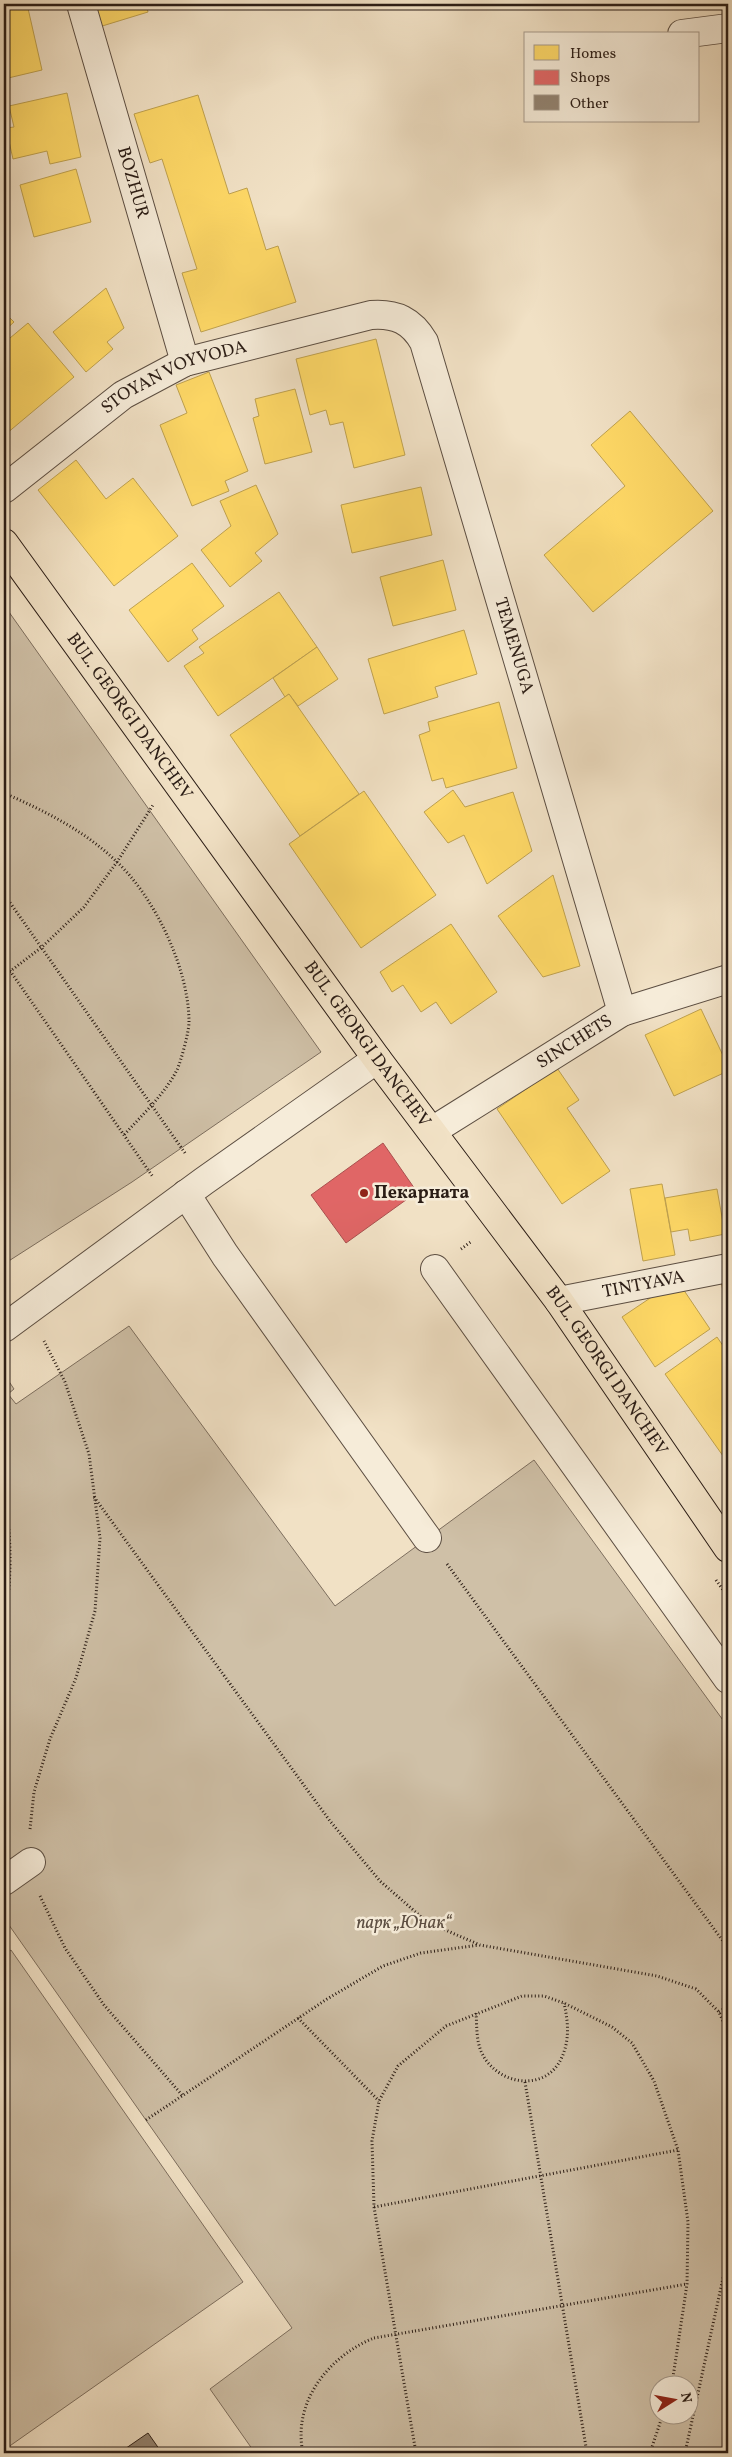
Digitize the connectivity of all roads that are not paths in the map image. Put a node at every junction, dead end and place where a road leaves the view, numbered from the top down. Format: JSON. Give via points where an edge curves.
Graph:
{"nodes":[{"id":1,"x":81,"y":4,"type":"edge"},
{"id":2,"x":728,"y":28,"type":"edge"},
{"id":3,"x":697,"y":32,"type":"edge"},
{"id":4,"x":371,"y":315,"type":"joint"},
{"id":5,"x":185,"y":362,"type":"junction"},
{"id":6,"x":4,"y":489,"type":"edge"},
{"id":7,"x":4,"y":543,"type":"edge"},
{"id":8,"x":728,"y":979,"type":"edge"},
{"id":9,"x":622,"y":1012,"type":"junction"},
{"id":10,"x":378,"y":1059,"type":"junction"},
{"id":11,"x":432,"y":1130,"type":"junction"},
{"id":12,"x":187,"y":1193,"type":"junction"},
{"id":13,"x":435,"y":1268,"type":"road end"},
{"id":14,"x":728,"y":1268,"type":"edge"},
{"id":15,"x":559,"y":1301,"type":"junction"},
{"id":16,"x":4,"y":1328,"type":"edge"},
{"id":17,"x":428,"y":1538,"type":"road end"},
{"id":18,"x":728,"y":1548,"type":"edge"},
{"id":19,"x":728,"y":1679,"type":"edge"},
{"id":20,"x":31,"y":1862,"type":"road end"},
{"id":21,"x":4,"y":1881,"type":"edge"}],
"edges":[{"from":1,"to":5,"type":"street","name":"BOZHUR"},
{"from":2,"to":3,"type":"street"},
{"from":4,"to":5,"type":"street","name":"STOYAN VOYVODA"},
{"from":4,"to":9,"type":"street","name":"TEMENUGA","via":[[397,316],[418,331],[424,342]]},
{"from":5,"to":6,"type":"street","name":"STOYAN VOYVODA","via":[[123,395]]},
{"from":7,"to":10,"type":"main road","name":"BUL. GEORGI DANCHEV"},
{"from":8,"to":9,"type":"street","name":"SINCHETS"},
{"from":9,"to":11,"type":"street","name":"SINCHETS"},
{"from":10,"to":11,"type":"main road","name":"BUL. GEORGI DANCHEV"},
{"from":10,"to":12,"type":"street"},
{"from":11,"to":15,"type":"main road","name":"BUL. GEORGI DANCHEV"},
{"from":12,"to":16,"type":"street"},
{"from":12,"to":17,"type":"street","via":[[225,1255]]},
{"from":13,"to":19,"type":"street"},
{"from":14,"to":15,"type":"street","name":"TINTYAVA"},
{"from":15,"to":18,"type":"main road","name":"BUL. GEORGI DANCHEV"},
{"from":20,"to":21,"type":"street"}]}
